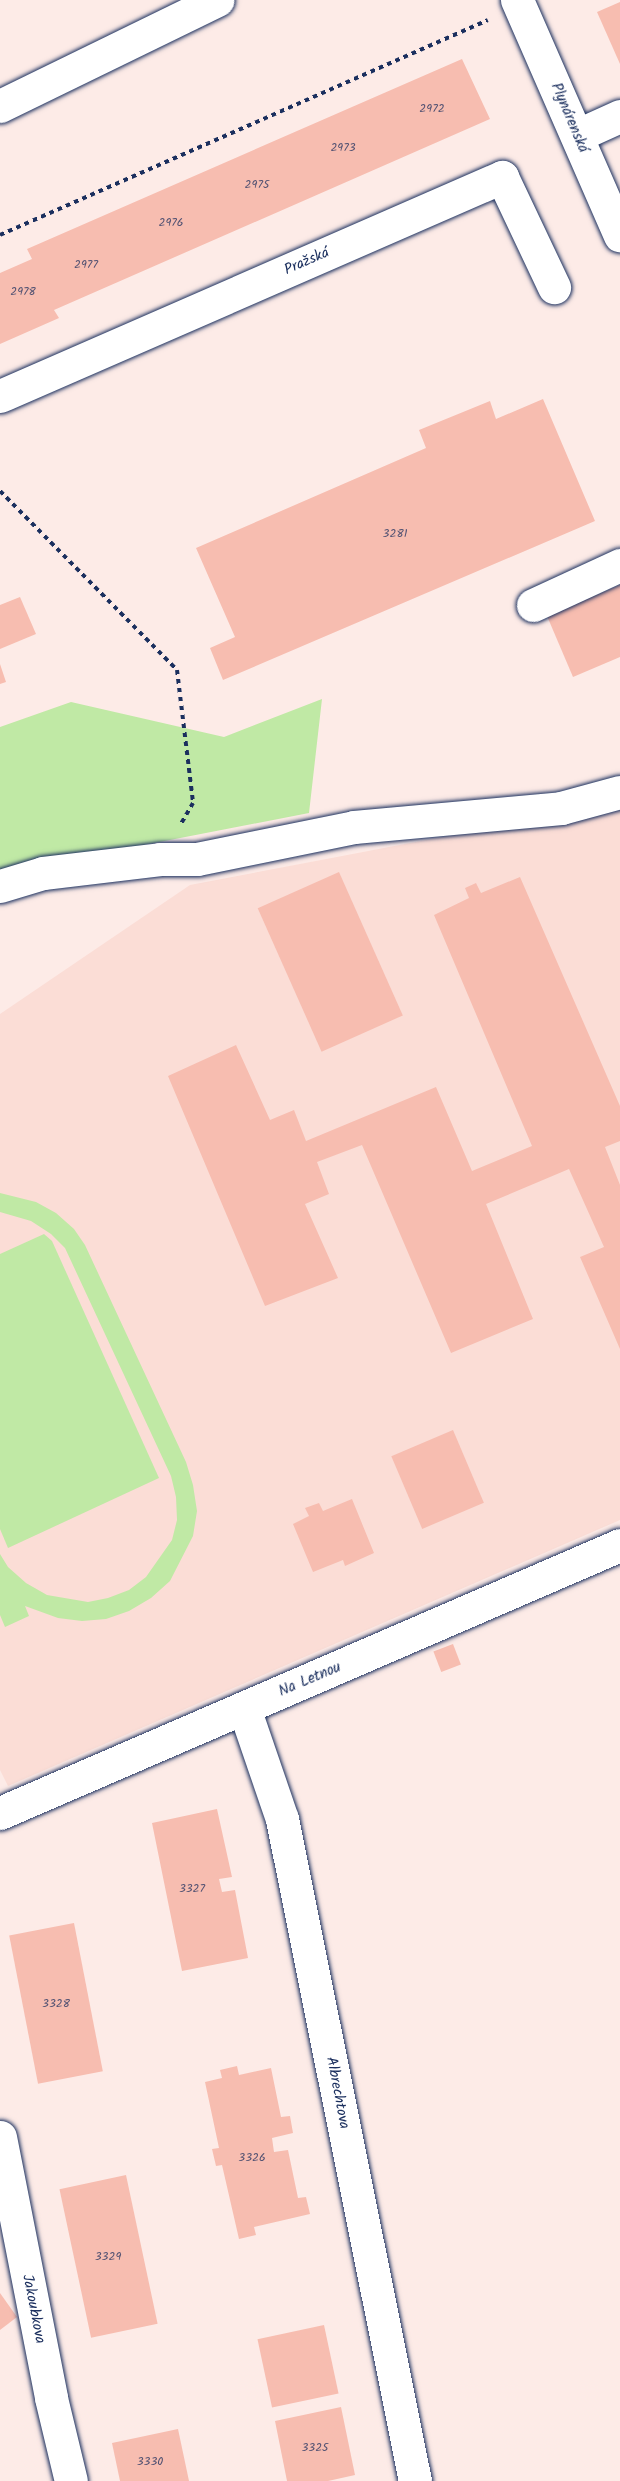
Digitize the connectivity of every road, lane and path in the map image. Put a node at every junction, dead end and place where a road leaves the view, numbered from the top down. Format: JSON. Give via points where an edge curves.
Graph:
{"nodes":[{"id":1,"x":217,"y":0,"type":"edge"},
{"id":2,"x":518,"y":3,"type":"edge"},
{"id":3,"x":0,"y":106,"type":"edge"},
{"id":4,"x":620,"y":116,"type":"edge"},
{"id":5,"x":578,"y":135,"type":"junction"},
{"id":6,"x":0,"y":235,"type":"edge"},
{"id":7,"x":620,"y":236,"type":"edge"},
{"id":8,"x":554,"y":287,"type":"dead end"},
{"id":9,"x":0,"y":396,"type":"edge"},
{"id":10,"x":0,"y":491,"type":"edge"},
{"id":11,"x":620,"y":565,"type":"edge"},
{"id":12,"x":533,"y":605,"type":"dead end"},
{"id":13,"x":620,"y":792,"type":"edge"},
{"id":14,"x":160,"y":859,"type":"junction"},
{"id":15,"x":0,"y":886,"type":"edge"},
{"id":16,"x":620,"y":1545,"type":"edge"},
{"id":17,"x":244,"y":1708,"type":"junction"},
{"id":18,"x":0,"y":1813,"type":"edge"},
{"id":19,"x":0,"y":2137,"type":"edge"},
{"id":20,"x":70,"y":2481,"type":"edge"},
{"id":21,"x":415,"y":2481,"type":"edge"}],
"edges":[{"from":1,"to":3,"type":"street"},
{"from":2,"to":5,"type":"street","name":"Plynárenská"},
{"from":2,"to":6,"type":"path"},
{"from":4,"to":5,"type":"street"},
{"from":5,"to":7,"type":"street","name":"Plynárenská"},
{"from":8,"to":9,"type":"street","name":"Pražská","via":[[502,177]]},
{"from":10,"to":14,"type":"path","via":[[177,670],[194,803]]},
{"from":11,"to":12,"type":"street"},
{"from":13,"to":14,"type":"street","via":[[561,808],[354,827],[197,859]]},
{"from":14,"to":15,"type":"street","via":[[43,873]]},
{"from":16,"to":17,"type":"street","name":"Na Letnou"},
{"from":17,"to":18,"type":"street","name":"Na Letnou"},
{"from":17,"to":21,"type":"street","name":"Albrechtova","via":[[282,1819]]},
{"from":19,"to":20,"type":"street","name":"Jakoubkova"}]}
